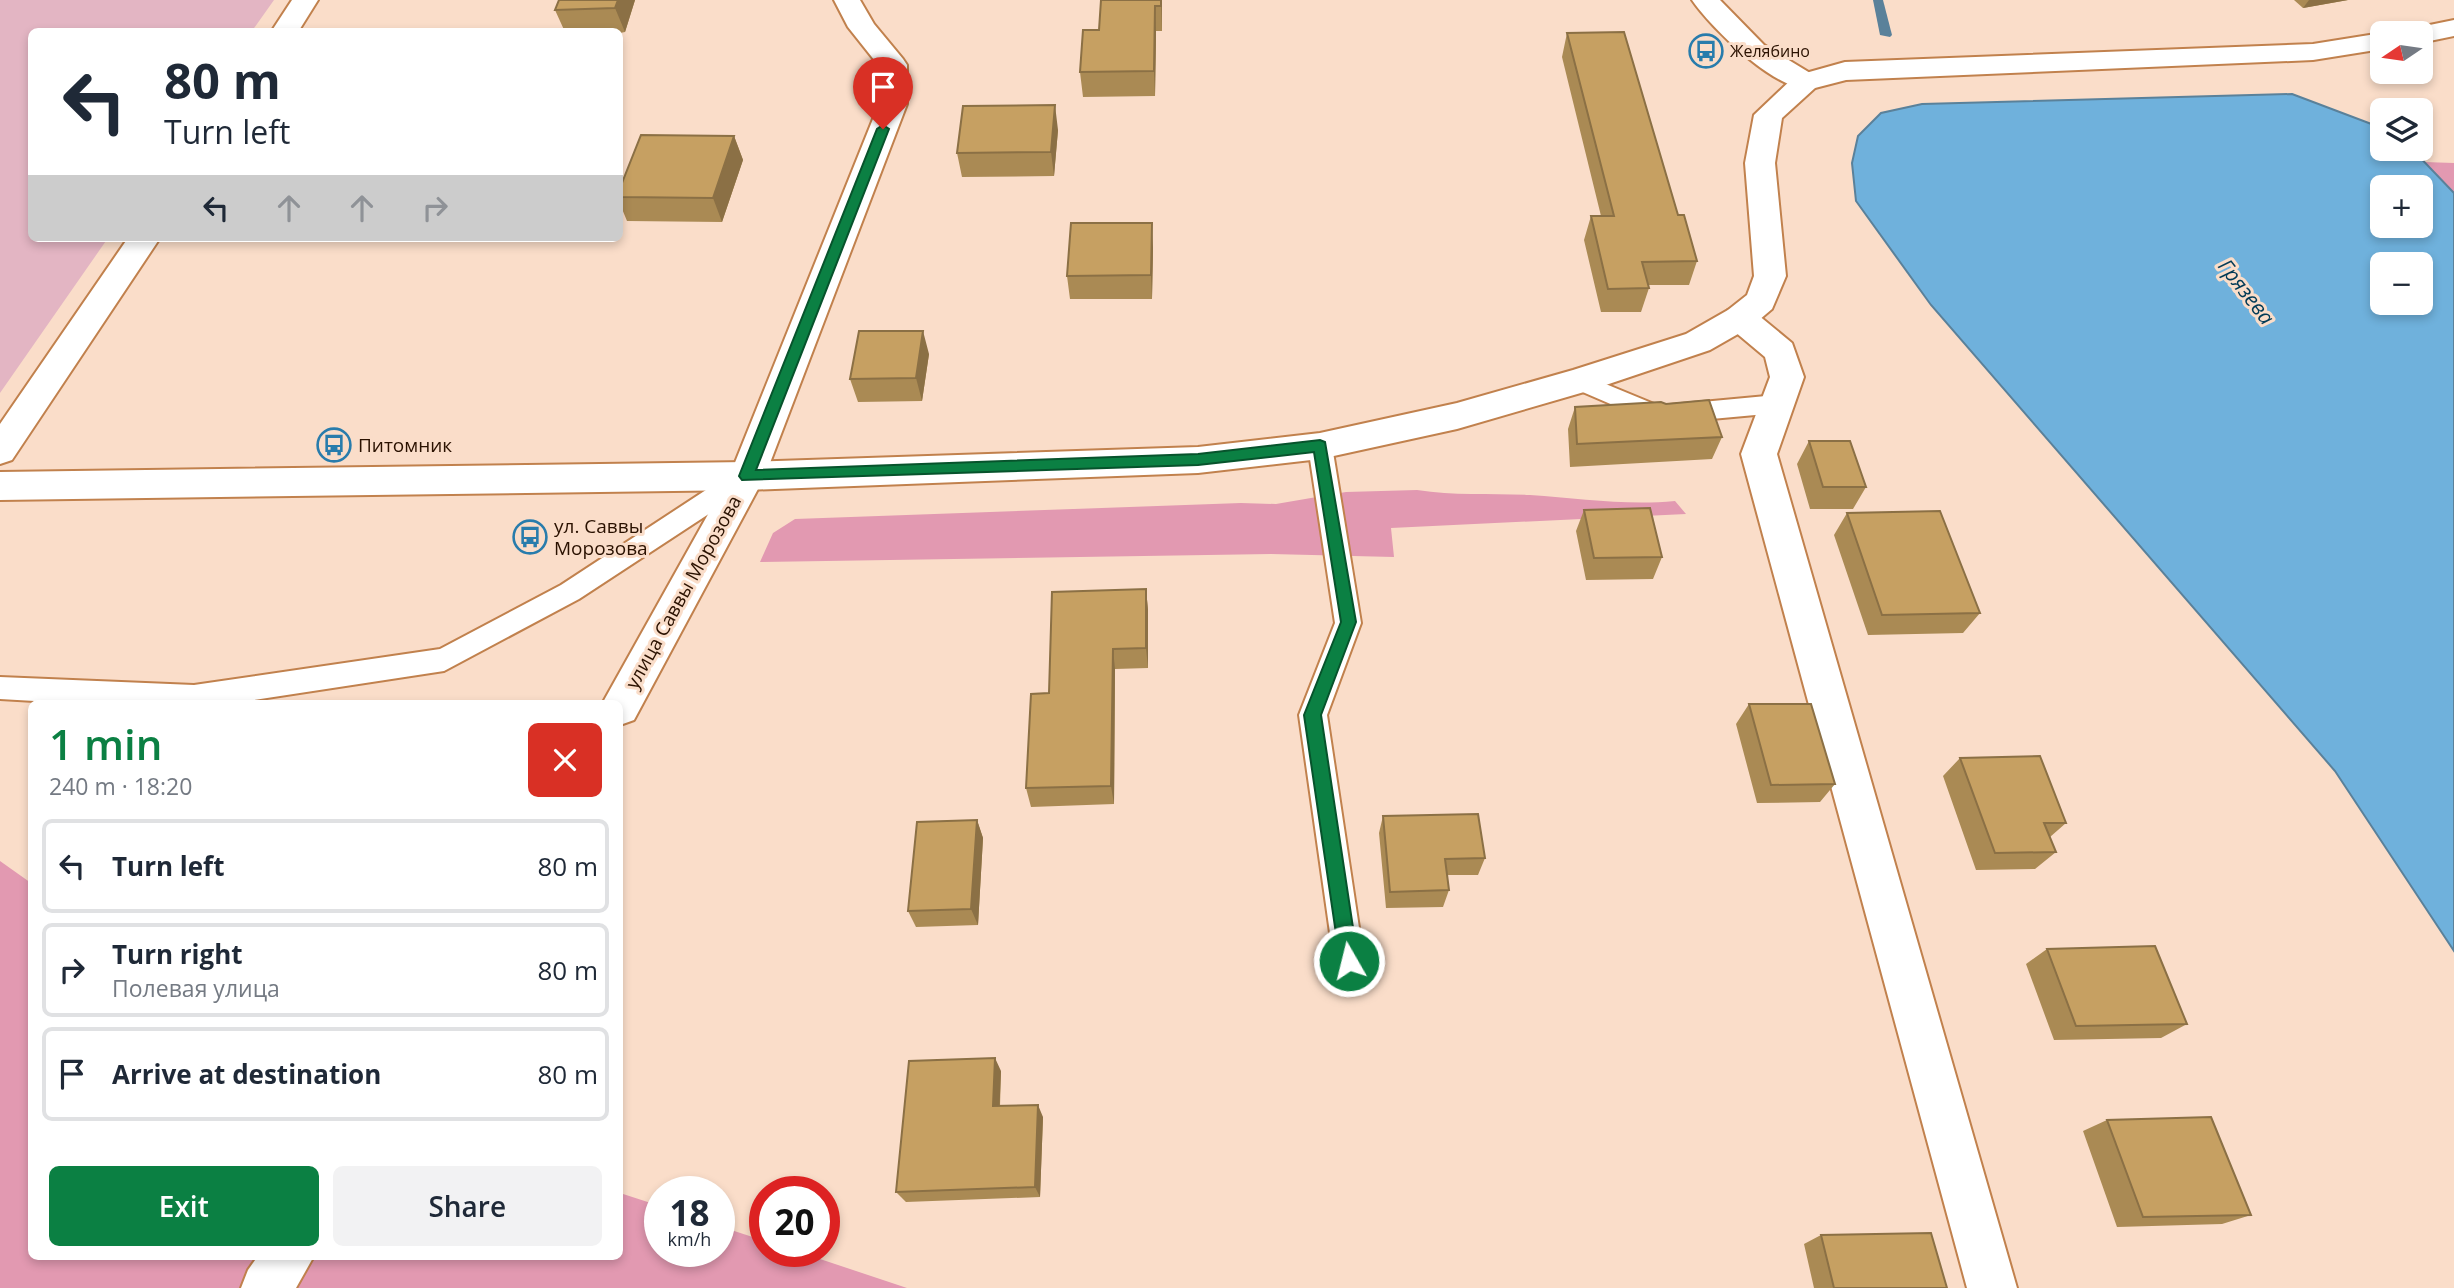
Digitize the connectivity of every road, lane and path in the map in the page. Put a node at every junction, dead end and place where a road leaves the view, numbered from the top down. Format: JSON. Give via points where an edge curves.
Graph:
{"nodes":[{"id":1,"x":305,"y":0,"type":"edge"},
{"id":2,"x":847,"y":0,"type":"edge"},
{"id":3,"x":1704,"y":0,"type":"edge"},
{"id":4,"x":287,"y":28,"type":"edge"},
{"id":5,"x":2454,"y":28,"type":"edge"},
{"id":6,"x":2433,"y":32,"type":"edge"},
{"id":7,"x":2370,"y":43,"type":"edge"},
{"id":8,"x":1805,"y":82,"type":"junction"},
{"id":9,"x":141,"y":242,"type":"edge"},
{"id":10,"x":1740,"y":318,"type":"junction"},
{"id":11,"x":1579,"y":381,"type":"junction"},
{"id":12,"x":1777,"y":404,"type":"junction"},
{"id":13,"x":1320,"y":446,"type":"junction"},
{"id":14,"x":0,"y":451,"type":"edge"},
{"id":15,"x":747,"y":476,"type":"junction"},
{"id":16,"x":0,"y":486,"type":"edge"},
{"id":17,"x":0,"y":688,"type":"edge"},
{"id":18,"x":623,"y":703,"type":"edge"},
{"id":19,"x":1349,"y":961,"type":"dead end"},
{"id":20,"x":286,"y":1260,"type":"edge"},
{"id":21,"x":266,"y":1288,"type":"edge"},
{"id":22,"x":1992,"y":1288,"type":"edge"}],
"edges":[{"from":1,"to":4,"type":"street"},
{"from":2,"to":15,"type":"street","name":"улица Саввы Морозова","via":[[893,65],[892,104]]},
{"from":3,"to":8,"type":"street","via":[[1754,51]]},
{"from":5,"to":6,"type":"street"},
{"from":7,"to":8,"type":"street","via":[[2313,52],[1845,71]]},
{"from":8,"to":10,"type":"street","via":[[1768,115],[1760,163],[1770,276],[1761,300]]},
{"from":9,"to":14,"type":"street"},
{"from":10,"to":11,"type":"street","via":[[1698,342]]},
{"from":10,"to":12,"type":"street","via":[[1780,351],[1787,377]]},
{"from":11,"to":12,"type":"lane","via":[[1657,415]]},
{"from":11,"to":13,"type":"street","via":[[1457,416]]},
{"from":12,"to":22,"type":"street","via":[[1759,454]]},
{"from":13,"to":15,"type":"street","via":[[1198,460]]},
{"from":13,"to":19,"type":"lane","via":[[1349,622],[1313,715]]},
{"from":15,"to":16,"type":"street"},
{"from":15,"to":17,"type":"lane","via":[[570,592],[444,660],[194,697]]},
{"from":15,"to":18,"type":"street","name":"улица Саввы Морозова"},
{"from":20,"to":21,"type":"street"}]}
